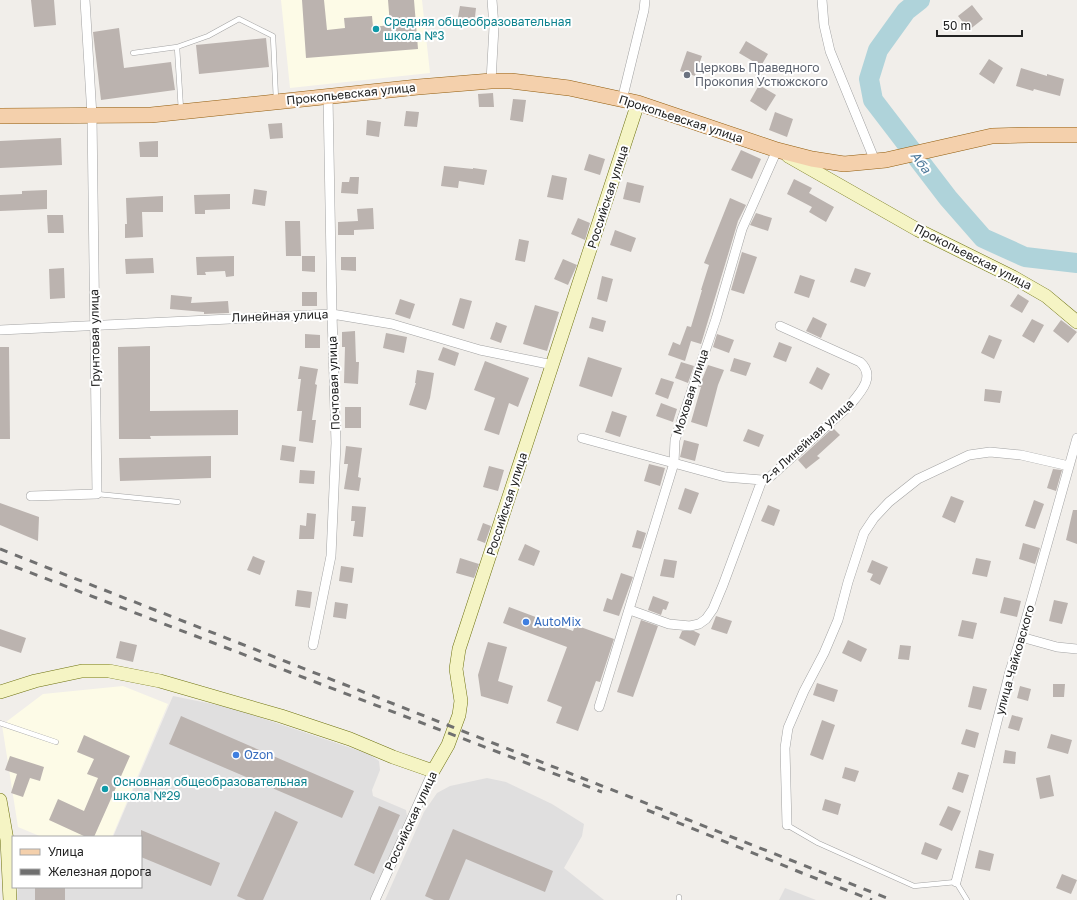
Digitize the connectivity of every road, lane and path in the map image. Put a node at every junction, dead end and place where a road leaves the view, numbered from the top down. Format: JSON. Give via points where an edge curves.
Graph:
{"nodes":[{"id":1,"x":85,"y":0,"type":"edge"},
{"id":2,"x":492,"y":0,"type":"edge"},
{"id":3,"x":646,"y":0,"type":"edge"},
{"id":4,"x":822,"y":0,"type":"edge"},
{"id":5,"x":177,"y":47,"type":"junction"},
{"id":6,"x":133,"y":53,"type":"dead end"},
{"id":7,"x":491,"y":80,"type":"junction"},
{"id":8,"x":328,"y":96,"type":"junction"},
{"id":9,"x":622,"y":100,"type":"junction"},
{"id":10,"x":276,"y":102,"type":"junction"},
{"id":11,"x":638,"y":103,"type":"junction"},
{"id":12,"x":181,"y":112,"type":"junction"},
{"id":13,"x":0,"y":116,"type":"edge"},
{"id":14,"x":92,"y":116,"type":"junction"},
{"id":15,"x":1077,"y":135,"type":"edge"},
{"id":16,"x":778,"y":150,"type":"junction"},
{"id":17,"x":880,"y":161,"type":"junction"},
{"id":18,"x":332,"y":314,"type":"junction"},
{"id":19,"x":1077,"y":322,"type":"edge"},
{"id":20,"x":95,"y":324,"type":"junction"},
{"id":21,"x":780,"y":326,"type":"dead end"},
{"id":22,"x":0,"y":330,"type":"edge"},
{"id":23,"x":553,"y":365,"type":"junction"},
{"id":24,"x":582,"y":438,"type":"dead end"},
{"id":25,"x":1077,"y":438,"type":"edge"},
{"id":26,"x":674,"y":463,"type":"junction"},
{"id":27,"x":1070,"y":466,"type":"junction"},
{"id":28,"x":762,"y":480,"type":"junction"},
{"id":29,"x":97,"y":494,"type":"junction"},
{"id":30,"x":31,"y":496,"type":"dead end"},
{"id":31,"x":178,"y":502,"type":"dead end"},
{"id":32,"x":630,"y":610,"type":"junction"},
{"id":33,"x":1021,"y":637,"type":"junction"},
{"id":34,"x":313,"y":645,"type":"dead end"},
{"id":35,"x":1077,"y":649,"type":"edge"},
{"id":36,"x":0,"y":692,"type":"edge"},
{"id":37,"x":599,"y":707,"type":"dead end"},
{"id":38,"x":0,"y":723,"type":"edge"},
{"id":39,"x":56,"y":742,"type":"dead end"},
{"id":40,"x":433,"y":771,"type":"junction"},
{"id":41,"x":0,"y":800,"type":"edge"},
{"id":42,"x":787,"y":825,"type":"joint"},
{"id":43,"x":956,"y":882,"type":"junction"},
{"id":44,"x":10,"y":900,"type":"edge"},
{"id":45,"x":375,"y":900,"type":"edge"},
{"id":46,"x":968,"y":900,"type":"edge"}],
"edges":[{"from":1,"to":14,"type":"street","name":"Грунтовая улица"},
{"from":2,"to":7,"type":"street","via":[[494,27]]},
{"from":3,"to":9,"type":"street"},
{"from":4,"to":17,"type":"street","via":[[830,51]]},
{"from":5,"to":6,"type":"lane"},
{"from":5,"to":10,"type":"lane","via":[[208,36],[238,19],[274,36]]},
{"from":5,"to":12,"type":"lane"},
{"from":7,"to":8,"type":"main road","name":"Прокопьевская улица"},
{"from":7,"to":9,"type":"main road","name":"Прокопьевская улица","via":[[569,88]]},
{"from":8,"to":10,"type":"main road","name":"Прокопьевская улица"},
{"from":8,"to":18,"type":"street","name":"Почтовая улица"},
{"from":9,"to":11,"type":"main road","name":"Прокопьевская улица"},
{"from":10,"to":12,"type":"main road","name":"Прокопьевская улица"},
{"from":11,"to":16,"type":"main road","name":"Прокопьевская улица"},
{"from":11,"to":23,"type":"main road","name":"Российская улица"},
{"from":12,"to":14,"type":"main road","name":"Прокопьевская улица"},
{"from":13,"to":14,"type":"main road","name":"Прокопьевская улица"},
{"from":14,"to":20,"type":"street","name":"Грунтовая улица"},
{"from":15,"to":17,"type":"main road","via":[[992,136]]},
{"from":16,"to":17,"type":"main road","via":[[844,164]]},
{"from":16,"to":19,"type":"main road","name":"Прокопьевская улица","via":[[918,230],[1013,277],[1046,296]]},
{"from":16,"to":26,"type":"street","name":"Моховая улица","via":[[742,229],[716,319],[675,440]]},
{"from":18,"to":20,"type":"street","name":"Линейная улица"},
{"from":18,"to":23,"type":"street","name":"Линейная улица","via":[[392,324],[480,350]]},
{"from":18,"to":34,"type":"street","name":"Почтовая улица","via":[[336,444],[331,556]]},
{"from":20,"to":22,"type":"street","name":"Линейная улица"},
{"from":20,"to":29,"type":"street","name":"Грунтовая улица"},
{"from":21,"to":28,"type":"street","name":"2-я Линейная улица","via":[[860,362],[868,374],[860,394],[850,404],[771,476]]},
{"from":23,"to":40,"type":"main road","name":"Российская улица","via":[[459,649],[456,669],[461,701],[459,715],[448,745]]},
{"from":24,"to":26,"type":"street"},
{"from":25,"to":27,"type":"street","name":"улица Чайковского"},
{"from":26,"to":28,"type":"street","via":[[724,477]]},
{"from":26,"to":32,"type":"street","name":"Моховая улица"},
{"from":27,"to":33,"type":"street","name":"улица Чайковского"},
{"from":27,"to":42,"type":"street","via":[[1021,455],[990,452],[969,455],[918,480],[889,502],[874,518],[864,533],[838,620],[788,728],[785,748]]},
{"from":28,"to":32,"type":"street","name":"2-я Линейная улица","via":[[723,585],[706,619],[690,626],[669,624]]},
{"from":29,"to":30,"type":"street"},
{"from":29,"to":31,"type":"lane"},
{"from":32,"to":37,"type":"street","name":"Моховая улица"},
{"from":33,"to":35,"type":"street","via":[[1057,647]]},
{"from":33,"to":43,"type":"street","name":"улица Чайковского"},
{"from":36,"to":40,"type":"main road","via":[[82,671],[109,671],[160,681],[281,716]]},
{"from":38,"to":39,"type":"lane"},
{"from":40,"to":45,"type":"street","name":"Российская улица"},
{"from":41,"to":44,"type":"main road","via":[[7,840]]},
{"from":42,"to":43,"type":"lane","via":[[818,843],[914,886]]},
{"from":43,"to":46,"type":"lane"}]}
